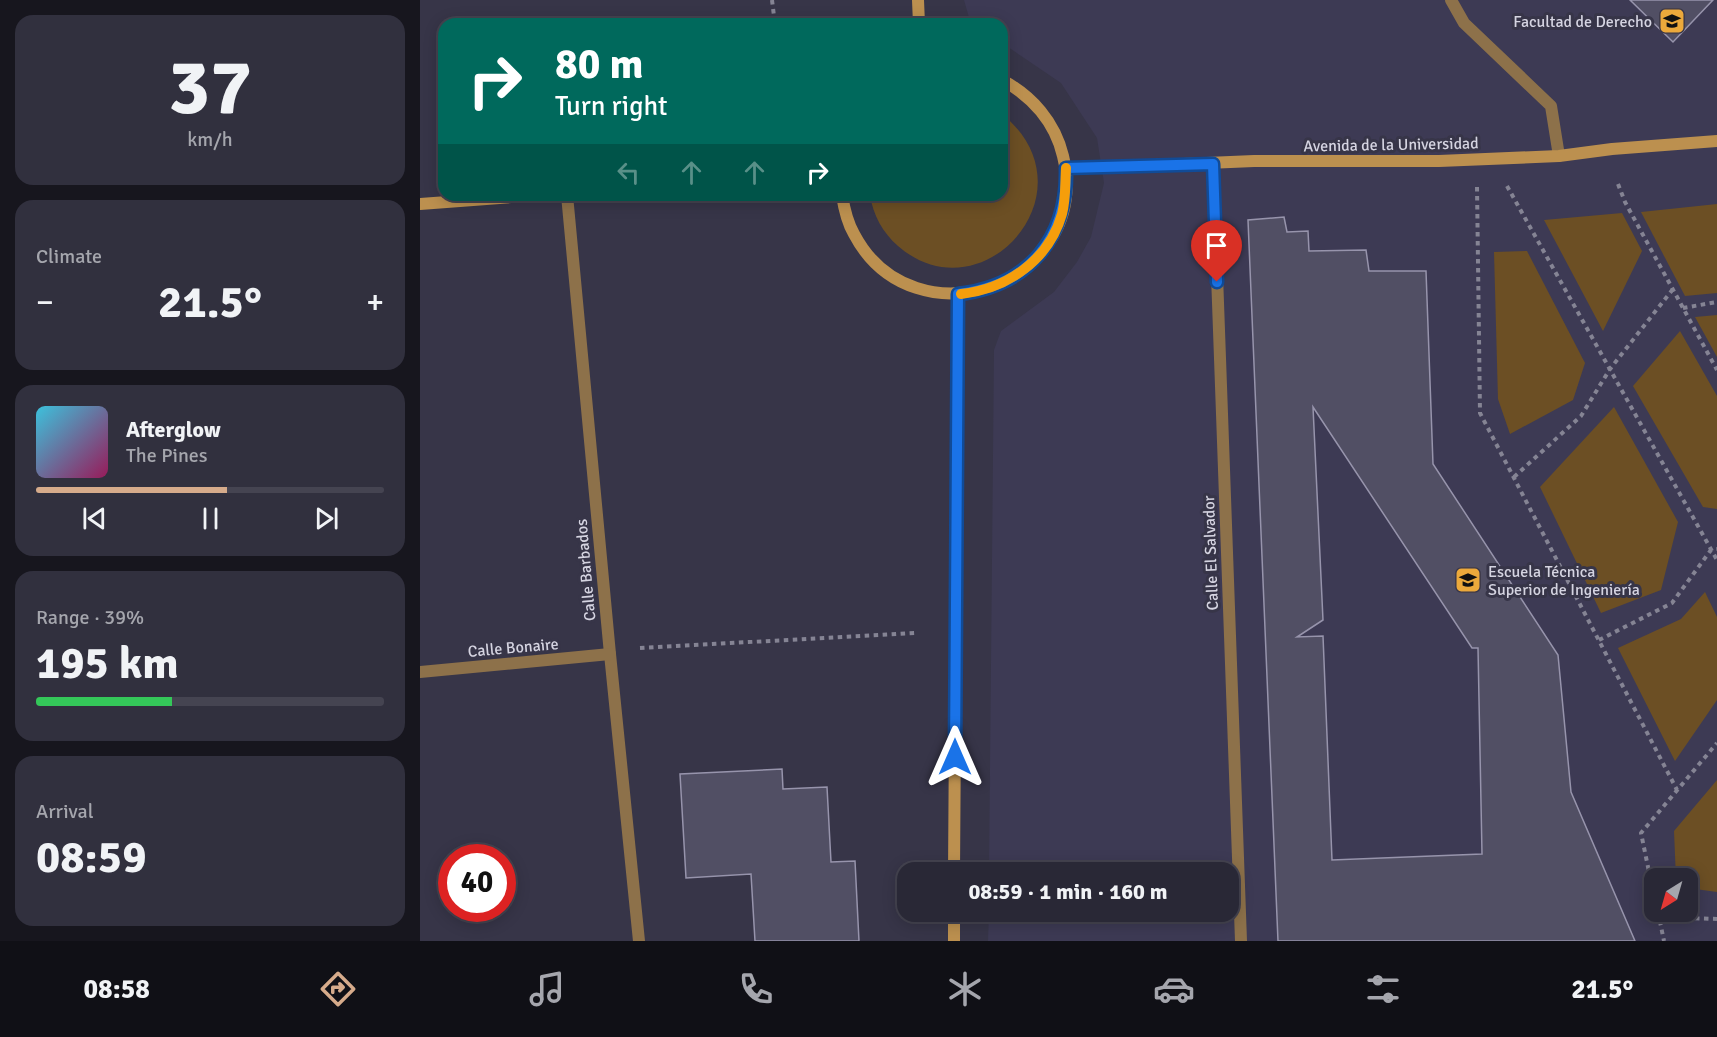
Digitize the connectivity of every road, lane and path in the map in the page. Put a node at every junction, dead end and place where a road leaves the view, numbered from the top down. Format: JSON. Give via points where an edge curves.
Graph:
{"nodes":[{"id":1,"x":772,"y":0,"type":"edge"},
{"id":2,"x":918,"y":0,"type":"edge"},
{"id":3,"x":1451,"y":0,"type":"edge"},
{"id":4,"x":774,"y":18,"type":"edge"},
{"id":5,"x":919,"y":18,"type":"edge"},
{"id":6,"x":1008,"y":84,"type":"edge"},
{"id":7,"x":1717,"y":141,"type":"edge"},
{"id":8,"x":1558,"y":156,"type":"junction"},
{"id":9,"x":1213,"y":164,"type":"junction"},
{"id":10,"x":1066,"y":168,"type":"junction"},
{"id":11,"x":1618,"y":184,"type":"dead end"},
{"id":12,"x":1507,"y":186,"type":"dead end"},
{"id":13,"x":1477,"y":187,"type":"dead end"},
{"id":14,"x":459,"y":201,"type":"edge"},
{"id":15,"x":568,"y":201,"type":"edge"},
{"id":16,"x":843,"y":201,"type":"edge"},
{"id":17,"x":420,"y":204,"type":"edge"},
{"id":18,"x":1672,"y":289,"type":"junction"},
{"id":19,"x":958,"y":294,"type":"junction"},
{"id":20,"x":1717,"y":302,"type":"edge"},
{"id":21,"x":1683,"y":308,"type":"junction"},
{"id":22,"x":1610,"y":369,"type":"junction"},
{"id":23,"x":1717,"y":370,"type":"edge"},
{"id":24,"x":1514,"y":477,"type":"junction"},
{"id":25,"x":1717,"y":549,"type":"edge"},
{"id":26,"x":1711,"y":550,"type":"junction"},
{"id":27,"x":1717,"y":560,"type":"edge"},
{"id":28,"x":915,"y":633,"type":"dead end"},
{"id":29,"x":1599,"y":640,"type":"junction"},
{"id":30,"x":640,"y":648,"type":"dead end"},
{"id":31,"x":610,"y":654,"type":"junction"},
{"id":32,"x":420,"y":672,"type":"edge"},
{"id":33,"x":1717,"y":743,"type":"edge"},
{"id":34,"x":1677,"y":790,"type":"junction"},
{"id":35,"x":954,"y":862,"type":"edge"},
{"id":36,"x":1648,"y":868,"type":"edge"},
{"id":37,"x":1698,"y":918,"type":"edge"},
{"id":38,"x":1717,"y":919,"type":"edge"},
{"id":39,"x":954,"y":922,"type":"edge"},
{"id":40,"x":1660,"y":922,"type":"edge"},
{"id":41,"x":639,"y":941,"type":"edge"},
{"id":42,"x":954,"y":941,"type":"edge"},
{"id":43,"x":1240,"y":941,"type":"edge"},
{"id":44,"x":1664,"y":941,"type":"edge"}],
"edges":[{"from":1,"to":4,"type":"path"},
{"from":2,"to":5,"type":"street"},
{"from":3,"to":8,"type":"street","via":[[1464,23],[1551,106]]},
{"from":6,"to":10,"type":"street","via":[[1029,97],[1049,122]]},
{"from":7,"to":8,"type":"street","name":"Avenida de la Universidad"},
{"from":8,"to":9,"type":"street","name":"Avenida de la Universidad"},
{"from":9,"to":10,"type":"street","name":"Avenida de la Universidad"},
{"from":9,"to":43,"type":"street","name":"Calle El Salvador"},
{"from":10,"to":19,"type":"street","via":[[1062,214],[1039,255],[1003,283]]},
{"from":11,"to":18,"type":"path"},
{"from":12,"to":22,"type":"path"},
{"from":13,"to":24,"type":"path","via":[[1480,413]]},
{"from":14,"to":17,"type":"street"},
{"from":15,"to":31,"type":"street","name":"Calle Barbados"},
{"from":16,"to":19,"type":"street","via":[[854,234],[880,267],[917,288]]},
{"from":18,"to":21,"type":"path"},
{"from":18,"to":22,"type":"path"},
{"from":19,"to":35,"type":"street"},
{"from":20,"to":21,"type":"path"},
{"from":21,"to":23,"type":"path"},
{"from":22,"to":24,"type":"path","via":[[1581,416]]},
{"from":22,"to":26,"type":"path"},
{"from":24,"to":29,"type":"path"},
{"from":25,"to":26,"type":"path"},
{"from":26,"to":27,"type":"path"},
{"from":26,"to":29,"type":"path","via":[[1672,603]]},
{"from":28,"to":30,"type":"path"},
{"from":29,"to":34,"type":"path"},
{"from":31,"to":32,"type":"street","name":"Calle Bonaire"},
{"from":31,"to":41,"type":"street","name":"Calle Barbados"},
{"from":33,"to":34,"type":"path"},
{"from":34,"to":36,"type":"path","via":[[1641,833]]},
{"from":37,"to":38,"type":"path"},
{"from":39,"to":42,"type":"street"},
{"from":40,"to":44,"type":"path"}]}
